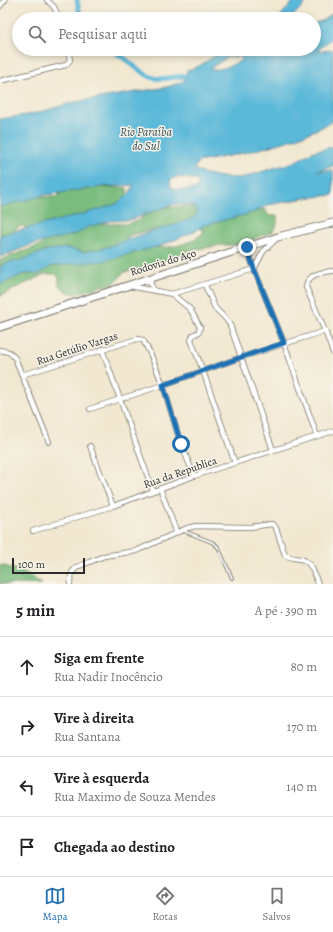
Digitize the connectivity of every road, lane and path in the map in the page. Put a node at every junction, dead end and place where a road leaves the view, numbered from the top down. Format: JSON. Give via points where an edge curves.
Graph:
{"nodes":[{"id":1,"x":5,"y":0,"type":"edge"},
{"id":2,"x":47,"y":0,"type":"edge"},
{"id":3,"x":0,"y":6,"type":"edge"},
{"id":4,"x":56,"y":12,"type":"edge"},
{"id":5,"x":69,"y":56,"type":"edge"},
{"id":6,"x":0,"y":81,"type":"edge"},
{"id":7,"x":333,"y":223,"type":"edge"},
{"id":8,"x":278,"y":237,"type":"junction"},
{"id":9,"x":247,"y":247,"type":"junction"},
{"id":10,"x":254,"y":269,"type":"junction"},
{"id":11,"x":333,"y":271,"type":"edge"},
{"id":12,"x":148,"y":278,"type":"junction"},
{"id":13,"x":205,"y":285,"type":"junction"},
{"id":14,"x":125,"y":286,"type":"junction"},
{"id":15,"x":154,"y":291,"type":"junction"},
{"id":16,"x":172,"y":294,"type":"junction"},
{"id":17,"x":0,"y":327,"type":"edge"},
{"id":18,"x":325,"y":331,"type":"junction"},
{"id":19,"x":284,"y":343,"type":"junction"},
{"id":20,"x":102,"y":349,"type":"junction"},
{"id":21,"x":0,"y":350,"type":"edge"},
{"id":22,"x":333,"y":353,"type":"edge"},
{"id":23,"x":242,"y":357,"type":"junction"},
{"id":24,"x":204,"y":371,"type":"junction"},
{"id":25,"x":22,"y":375,"type":"junction"},
{"id":26,"x":163,"y":385,"type":"junction"},
{"id":27,"x":121,"y":399,"type":"junction"},
{"id":28,"x":90,"y":409,"type":"dead end"},
{"id":29,"x":333,"y":431,"type":"edge"},
{"id":30,"x":317,"y":436,"type":"junction"},
{"id":31,"x":49,"y":442,"type":"dead end"},
{"id":32,"x":90,"y":446,"type":"dead end"},
{"id":33,"x":273,"y":450,"type":"junction"},
{"id":34,"x":235,"y":463,"type":"junction"},
{"id":35,"x":194,"y":476,"type":"junction"},
{"id":36,"x":160,"y":488,"type":"junction"},
{"id":37,"x":153,"y":491,"type":"junction"},
{"id":38,"x":113,"y":506,"type":"junction"},
{"id":39,"x":179,"y":530,"type":"junction"},
{"id":40,"x":32,"y":531,"type":"dead end"},
{"id":41,"x":232,"y":578,"type":"dead end"},
{"id":42,"x":70,"y":584,"type":"edge"},
{"id":43,"x":318,"y":584,"type":"edge"}],
"edges":[{"from":1,"to":3,"type":"street"},
{"from":2,"to":4,"type":"street"},
{"from":5,"to":6,"type":"street","via":[[69,63],[59,67]]},
{"from":7,"to":8,"type":"highway","name":"Rodovia do Aço"},
{"from":8,"to":9,"type":"highway","name":"Rodovia do Aço"},
{"from":8,"to":10,"type":"street","via":[[263,252]]},
{"from":9,"to":10,"type":"street"},
{"from":9,"to":12,"type":"highway","name":"Rodovia do Aço"},
{"from":10,"to":13,"type":"street"},
{"from":10,"to":19,"type":"street"},
{"from":11,"to":18,"type":"street","via":[[312,276],[306,284]]},
{"from":12,"to":14,"type":"highway","name":"Rodovia do Aço"},
{"from":12,"to":15,"type":"street"},
{"from":13,"to":16,"type":"street"},
{"from":13,"to":23,"type":"street","via":[[215,308],[228,322]]},
{"from":14,"to":15,"type":"street"},
{"from":14,"to":17,"type":"highway","name":"Rodovia do Aço"},
{"from":15,"to":16,"type":"street"},
{"from":16,"to":24,"type":"street","via":[[190,309],[200,327],[192,340]]},
{"from":18,"to":19,"type":"street"},
{"from":18,"to":22,"type":"street"},
{"from":19,"to":23,"type":"street"},
{"from":19,"to":30,"type":"street"},
{"from":20,"to":25,"type":"street","name":"Rua Getúlio Vargas"},
{"from":20,"to":26,"type":"street","name":"Rua Getúlio Vargas","via":[[137,339],[143,340]]},
{"from":20,"to":27,"type":"street"},
{"from":21,"to":25,"type":"street","via":[[13,354]]},
{"from":23,"to":24,"type":"street"},
{"from":23,"to":33,"type":"street"},
{"from":24,"to":26,"type":"street"},
{"from":24,"to":34,"type":"street"},
{"from":25,"to":31,"type":"street"},
{"from":26,"to":27,"type":"street"},
{"from":26,"to":35,"type":"street"},
{"from":27,"to":28,"type":"street"},
{"from":27,"to":37,"type":"street"},
{"from":29,"to":30,"type":"street","name":"Rua da Republica"},
{"from":30,"to":33,"type":"street","name":"Rua da Republica"},
{"from":32,"to":38,"type":"street"},
{"from":33,"to":34,"type":"street","name":"Rua da Republica"},
{"from":34,"to":35,"type":"street","name":"Rua da Republica"},
{"from":35,"to":36,"type":"street","name":"Rua da Republica"},
{"from":36,"to":37,"type":"street","name":"Rua da Republica"},
{"from":36,"to":39,"type":"street"},
{"from":37,"to":38,"type":"street","name":"Rua da Republica"},
{"from":38,"to":40,"type":"street","name":"Rua da Republica"},
{"from":39,"to":41,"type":"lane","via":[[214,543]]},
{"from":39,"to":42,"type":"street","via":[[136,551],[104,556],[77,567],[73,570]]},
{"from":39,"to":43,"type":"street","via":[[196,526],[239,528],[274,524],[285,555],[306,561]]}]}
